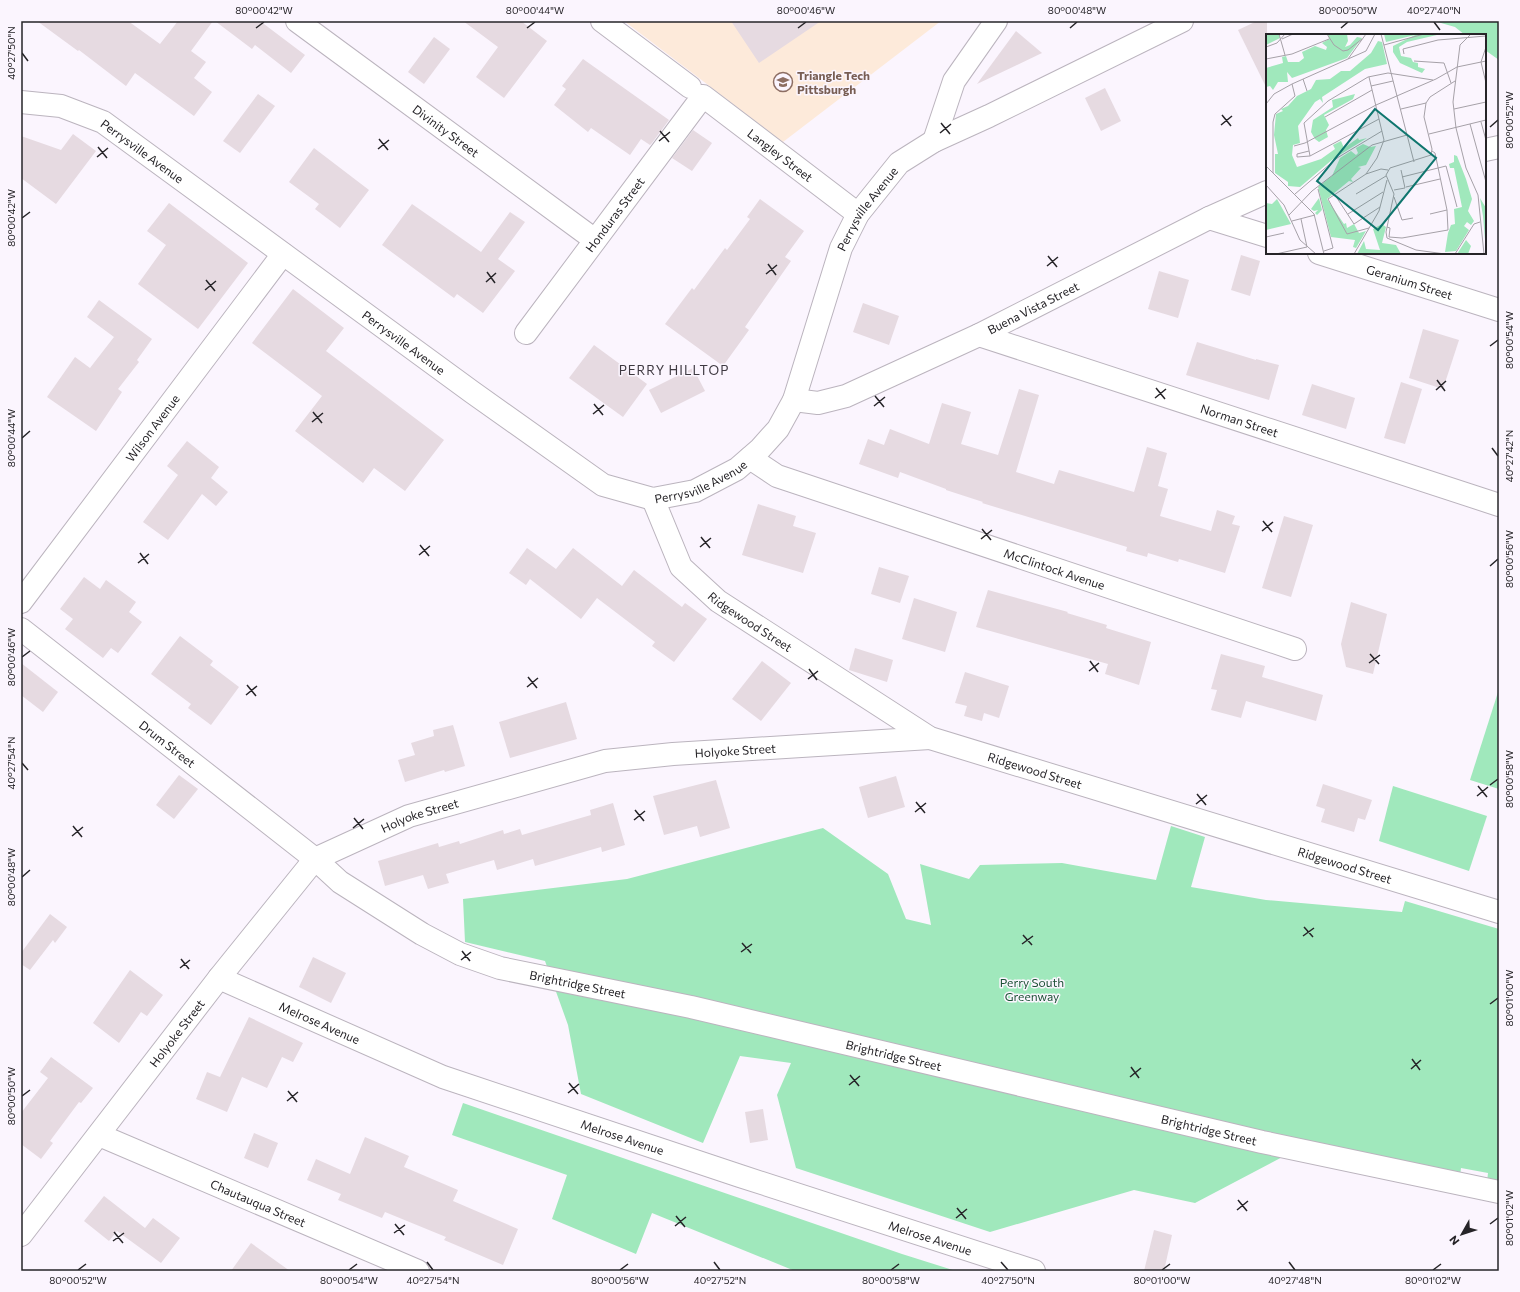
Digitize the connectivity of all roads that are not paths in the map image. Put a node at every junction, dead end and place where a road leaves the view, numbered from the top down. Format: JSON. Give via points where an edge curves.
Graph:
{"nodes":[{"id":1,"x":297,"y":21,"type":"edge"},
{"id":2,"x":602,"y":21,"type":"edge"},
{"id":3,"x":996,"y":21,"type":"edge"},
{"id":4,"x":1182,"y":21,"type":"edge"},
{"id":5,"x":696,"y":92,"type":"junction"},
{"id":6,"x":21,"y":102,"type":"edge"},
{"id":7,"x":934,"y":141,"type":"junction"},
{"id":8,"x":1499,"y":147,"type":"edge"},
{"id":9,"x":1486,"y":150,"type":"edge"},
{"id":10,"x":1266,"y":192,"type":"edge"},
{"id":11,"x":858,"y":214,"type":"junction"},
{"id":12,"x":1209,"y":218,"type":"junction"},
{"id":13,"x":1266,"y":236,"type":"edge"},
{"id":14,"x":595,"y":240,"type":"junction"},
{"id":15,"x":283,"y":254,"type":"junction"},
{"id":16,"x":1322,"y":254,"type":"edge"},
{"id":17,"x":1499,"y":310,"type":"edge"},
{"id":18,"x":526,"y":333,"type":"dead end"},
{"id":19,"x":979,"y":335,"type":"junction"},
{"id":20,"x":794,"y":400,"type":"junction"},
{"id":21,"x":750,"y":458,"type":"junction"},
{"id":22,"x":653,"y":499,"type":"junction"},
{"id":23,"x":1499,"y":505,"type":"edge"},
{"id":24,"x":21,"y":602,"type":"edge"},
{"id":25,"x":21,"y":628,"type":"edge"},
{"id":26,"x":1295,"y":649,"type":"dead end"},
{"id":27,"x":930,"y":738,"type":"junction"},
{"id":28,"x":315,"y":859,"type":"junction"},
{"id":29,"x":1499,"y":912,"type":"edge"},
{"id":30,"x":219,"y":978,"type":"junction"},
{"id":31,"x":99,"y":1135,"type":"junction"},
{"id":32,"x":1499,"y":1192,"type":"edge"},
{"id":33,"x":21,"y":1235,"type":"edge"},
{"id":34,"x":418,"y":1271,"type":"edge"},
{"id":35,"x":1034,"y":1271,"type":"edge"}],
"edges":[{"from":1,"to":14,"type":"street","name":"Divinity Street"},
{"from":2,"to":5,"type":"street","name":"Langley Street"},
{"from":3,"to":7,"type":"street","via":[[954,82]]},
{"from":4,"to":7,"type":"street","name":"Perrysville Avenue"},
{"from":5,"to":11,"type":"street","name":"Langley Street"},
{"from":5,"to":14,"type":"street","name":"Honduras Street"},
{"from":6,"to":15,"type":"street","name":"Perrysville Avenue","via":[[61,106],[103,122]]},
{"from":7,"to":11,"type":"street","name":"Perrysville Avenue","via":[[899,163]]},
{"from":8,"to":9,"type":"street"},
{"from":10,"to":12,"type":"street","name":"Buena Vista Street"},
{"from":11,"to":20,"type":"street","name":"Perrysville Avenue","via":[[841,248]]},
{"from":12,"to":13,"type":"street"},
{"from":12,"to":19,"type":"street","name":"Buena Vista Street"},
{"from":14,"to":18,"type":"street","name":"Honduras Street"},
{"from":15,"to":22,"type":"street","name":"Perrysville Avenue","via":[[603,485]]},
{"from":15,"to":24,"type":"street","name":"Wilson Avenue"},
{"from":16,"to":17,"type":"street","name":"Geranium Street"},
{"from":19,"to":20,"type":"street","name":"Buena Vista Street","via":[[846,396],[818,403]]},
{"from":19,"to":23,"type":"street","name":"Norman Street"},
{"from":20,"to":21,"type":"street","name":"Perrysville Avenue","via":[[778,429]]},
{"from":21,"to":22,"type":"street","name":"Perrysville Avenue","via":[[737,469],[695,491]]},
{"from":21,"to":26,"type":"street","name":"McClintock Avenue","via":[[777,476]]},
{"from":22,"to":27,"type":"street","name":"Ridgewood Street","via":[[681,567],[718,601]]},
{"from":25,"to":28,"type":"street","name":"Drum Street"},
{"from":27,"to":28,"type":"street","name":"Holyoke Street","via":[[673,754],[605,761],[409,816]]},
{"from":27,"to":29,"type":"street","name":"Ridgewood Street"},
{"from":28,"to":30,"type":"street","name":"Holyoke Street"},
{"from":28,"to":32,"type":"street","name":"Brightridge Street","via":[[340,882],[422,934],[460,954],[500,968],[691,1007],[1262,1142]]},
{"from":30,"to":31,"type":"street","name":"Holyoke Street"},
{"from":30,"to":35,"type":"street","name":"Melrose Avenue","via":[[443,1076]]},
{"from":31,"to":33,"type":"street","name":"Holyoke Street"},
{"from":31,"to":34,"type":"street","name":"Chautauqua Street"}]}
